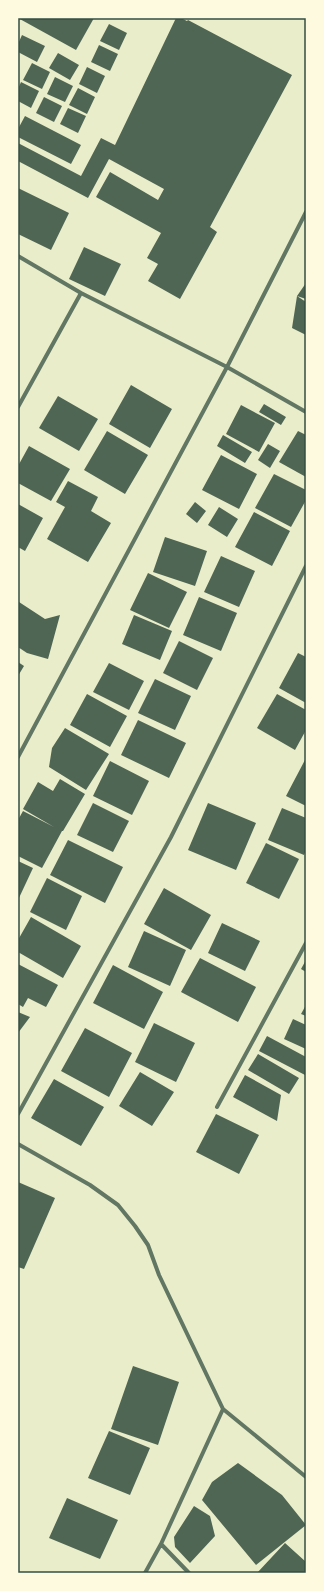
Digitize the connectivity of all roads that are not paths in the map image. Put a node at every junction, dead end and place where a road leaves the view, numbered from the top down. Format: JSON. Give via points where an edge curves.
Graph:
{"nodes":[{"id":1,"x":306,"y":212,"type":"edge"},
{"id":2,"x":18,"y":256,"type":"edge"},
{"id":3,"x":81,"y":293,"type":"junction"},
{"id":4,"x":227,"y":367,"type":"junction"},
{"id":5,"x":18,"y":407,"type":"edge"},
{"id":6,"x":306,"y":412,"type":"edge"},
{"id":7,"x":306,"y":566,"type":"edge"},
{"id":8,"x":18,"y":757,"type":"edge"},
{"id":9,"x":306,"y":943,"type":"edge"},
{"id":10,"x":218,"y":1106,"type":"dead end"},
{"id":11,"x":18,"y":1114,"type":"edge"},
{"id":12,"x":18,"y":1144,"type":"edge"},
{"id":13,"x":223,"y":1409,"type":"junction"},
{"id":14,"x":306,"y":1477,"type":"edge"},
{"id":15,"x":161,"y":1544,"type":"junction"},
{"id":16,"x":145,"y":1573,"type":"edge"},
{"id":17,"x":189,"y":1573,"type":"edge"}],
"edges":[{"from":1,"to":4,"type":"street"},
{"from":2,"to":3,"type":"street"},
{"from":3,"to":4,"type":"street"},
{"from":3,"to":5,"type":"street"},
{"from":4,"to":6,"type":"street"},
{"from":4,"to":8,"type":"street"},
{"from":7,"to":11,"type":"street","via":[[171,837]]},
{"from":9,"to":10,"type":"street"},
{"from":12,"to":13,"type":"street","via":[[90,1185],[118,1205],[135,1226],[148,1245]]},
{"from":13,"to":14,"type":"street"},
{"from":13,"to":15,"type":"street"},
{"from":15,"to":16,"type":"street"},
{"from":15,"to":17,"type":"street"}]}
